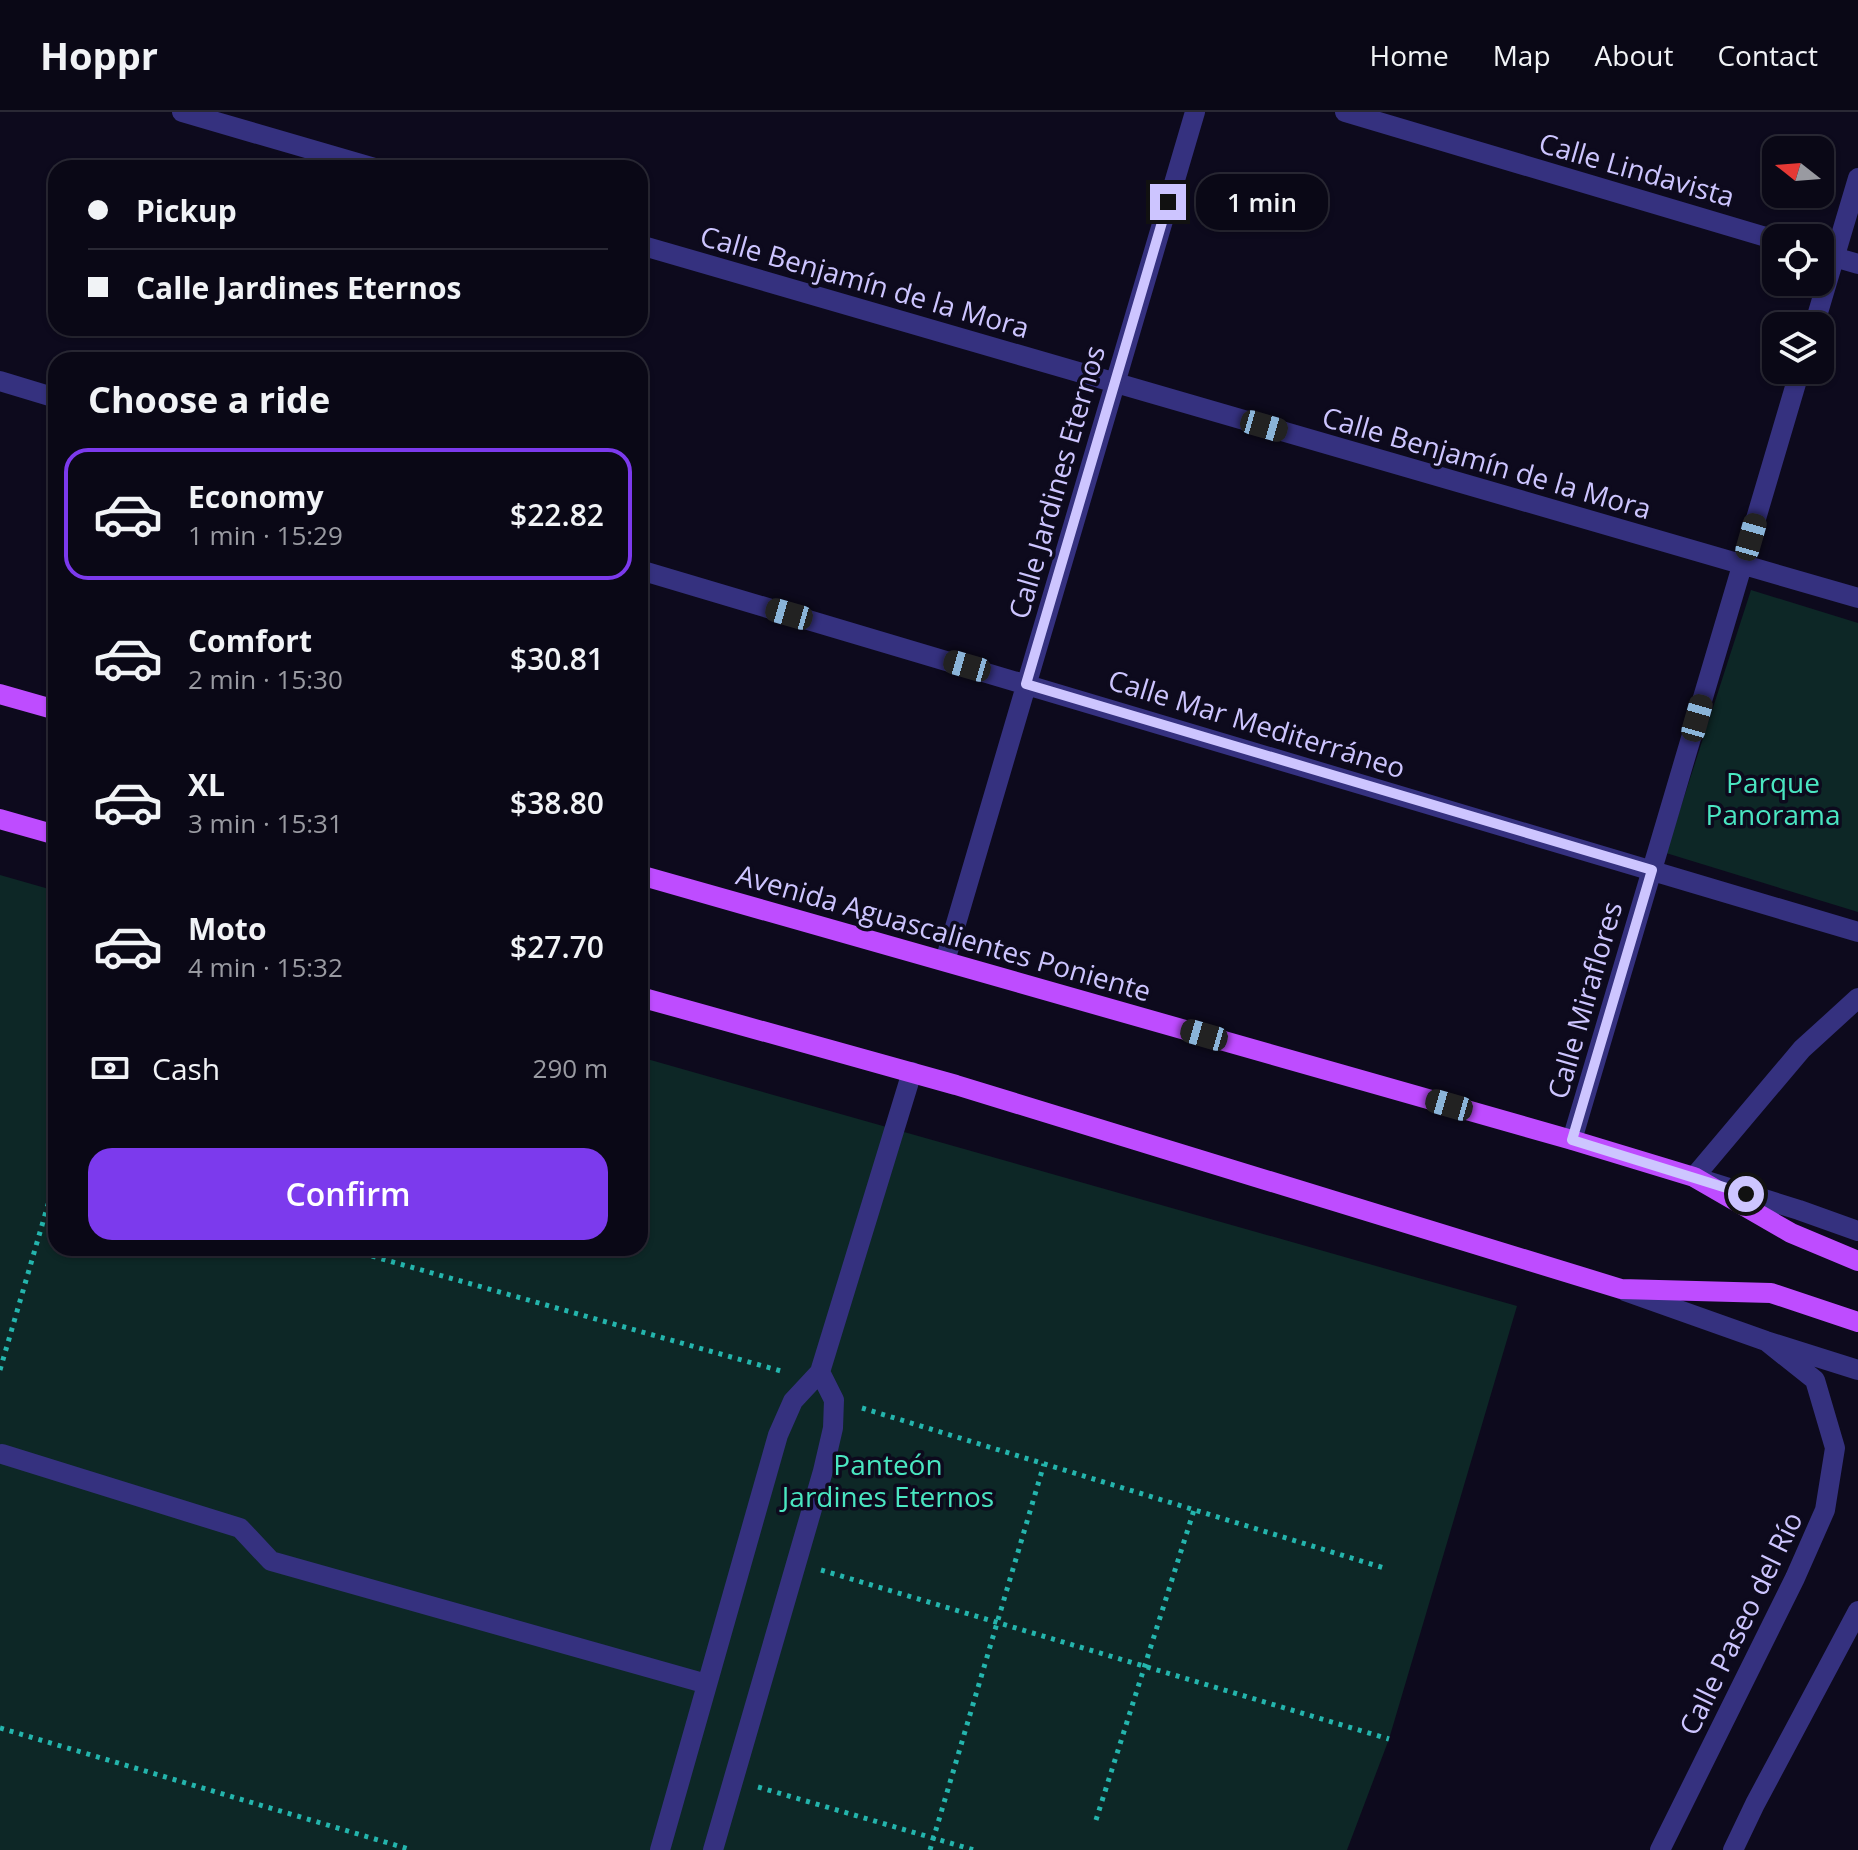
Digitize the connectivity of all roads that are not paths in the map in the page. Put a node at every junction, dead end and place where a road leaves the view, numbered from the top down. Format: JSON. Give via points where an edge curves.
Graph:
{"nodes":[{"id":1,"x":182,"y":112,"type":"edge"},
{"id":2,"x":1195,"y":112,"type":"edge"},
{"id":3,"x":1345,"y":112,"type":"edge"},
{"id":4,"x":347,"y":160,"type":"edge"},
{"id":5,"x":1858,"y":178,"type":"edge"},
{"id":6,"x":1762,"y":236,"type":"edge"},
{"id":7,"x":1834,"y":238,"type":"edge"},
{"id":8,"x":648,"y":247,"type":"edge"},
{"id":9,"x":1834,"y":257,"type":"edge"},
{"id":10,"x":1858,"y":264,"type":"edge"},
{"id":11,"x":0,"y":381,"type":"edge"},
{"id":12,"x":1115,"y":383,"type":"junction"},
{"id":13,"x":1796,"y":384,"type":"edge"},
{"id":14,"x":48,"y":396,"type":"edge"},
{"id":15,"x":1743,"y":565,"type":"junction"},
{"id":16,"x":648,"y":572,"type":"edge"},
{"id":17,"x":1858,"y":598,"type":"edge"},
{"id":18,"x":1026,"y":684,"type":"junction"},
{"id":19,"x":0,"y":694,"type":"edge"},
{"id":20,"x":48,"y":708,"type":"edge"},
{"id":21,"x":0,"y":819,"type":"edge"},
{"id":22,"x":48,"y":833,"type":"edge"},
{"id":23,"x":1652,"y":870,"type":"junction"},
{"id":24,"x":648,"y":877,"type":"edge"},
{"id":25,"x":1858,"y":932,"type":"edge"},
{"id":26,"x":945,"y":961,"type":"junction"},
{"id":27,"x":1858,"y":998,"type":"edge"},
{"id":28,"x":648,"y":999,"type":"edge"},
{"id":29,"x":912,"y":1072,"type":"junction"},
{"id":30,"x":1572,"y":1140,"type":"junction"},
{"id":31,"x":1694,"y":1177,"type":"junction"},
{"id":32,"x":1858,"y":1231,"type":"edge"},
{"id":33,"x":1858,"y":1261,"type":"edge"},
{"id":34,"x":1621,"y":1289,"type":"junction"},
{"id":35,"x":1858,"y":1322,"type":"edge"},
{"id":36,"x":1766,"y":1341,"type":"junction"},
{"id":37,"x":1858,"y":1370,"type":"edge"},
{"id":38,"x":820,"y":1372,"type":"junction"},
{"id":39,"x":2,"y":1454,"type":"dead end"},
{"id":40,"x":1858,"y":1611,"type":"edge"},
{"id":41,"x":707,"y":1684,"type":"junction"},
{"id":42,"x":660,"y":1850,"type":"edge"},
{"id":43,"x":713,"y":1850,"type":"edge"},
{"id":44,"x":1660,"y":1850,"type":"edge"},
{"id":45,"x":1733,"y":1850,"type":"edge"}],
"edges":[{"from":1,"to":4,"type":"street"},
{"from":2,"to":12,"type":"street","name":"Calle Jardines Eternos"},
{"from":3,"to":6,"type":"street","name":"Calle Lindavista"},
{"from":5,"to":7,"type":"street"},
{"from":8,"to":12,"type":"street","name":"Calle Benjamín de la Mora"},
{"from":9,"to":10,"type":"street"},
{"from":11,"to":14,"type":"street"},
{"from":12,"to":15,"type":"street","name":"Calle Benjamín de la Mora"},
{"from":12,"to":18,"type":"street","name":"Calle Jardines Eternos"},
{"from":13,"to":15,"type":"street","name":"Calle Miraflores"},
{"from":15,"to":17,"type":"street","name":"Calle Benjamín de la Mora"},
{"from":15,"to":23,"type":"street","name":"Calle Miraflores"},
{"from":16,"to":18,"type":"street","name":"Calle Mar Mediterráneo"},
{"from":18,"to":23,"type":"street","name":"Calle Mar Mediterráneo"},
{"from":18,"to":26,"type":"street","name":"Calle Jardines Eternos"},
{"from":19,"to":20,"type":"main road"},
{"from":21,"to":22,"type":"main road"},
{"from":23,"to":25,"type":"street","name":"Calle Mar Mediterráneo"},
{"from":23,"to":30,"type":"street","name":"Calle Miraflores"},
{"from":24,"to":26,"type":"main road","name":"Avenida Aguascalientes Poniente"},
{"from":26,"to":30,"type":"main road","name":"Avenida Aguascalientes Poniente"},
{"from":27,"to":31,"type":"street","via":[[1802,1049]]},
{"from":28,"to":29,"type":"main road"},
{"from":29,"to":34,"type":"main road"},
{"from":29,"to":38,"type":"street"},
{"from":30,"to":31,"type":"main road","name":"Avenida Aguascalientes Poniente"},
{"from":31,"to":32,"type":"street","name":"Avenida Aguascalientes Poniente"},
{"from":31,"to":33,"type":"main road","name":"Avenida Aguascalientes Poniente","via":[[1791,1233]]},
{"from":34,"to":35,"type":"main road","via":[[1771,1293]]},
{"from":34,"to":36,"type":"street"},
{"from":36,"to":37,"type":"street"},
{"from":36,"to":44,"type":"street","name":"Calle Paseo del Río","via":[[1815,1380],[1835,1448],[1825,1510]]},
{"from":38,"to":41,"type":"street","via":[[793,1401],[778,1435]]},
{"from":38,"to":43,"type":"street","via":[[834,1400],[833,1428]]},
{"from":39,"to":41,"type":"street","via":[[240,1528],[271,1561]]},
{"from":40,"to":45,"type":"street"},
{"from":41,"to":42,"type":"street"}]}
